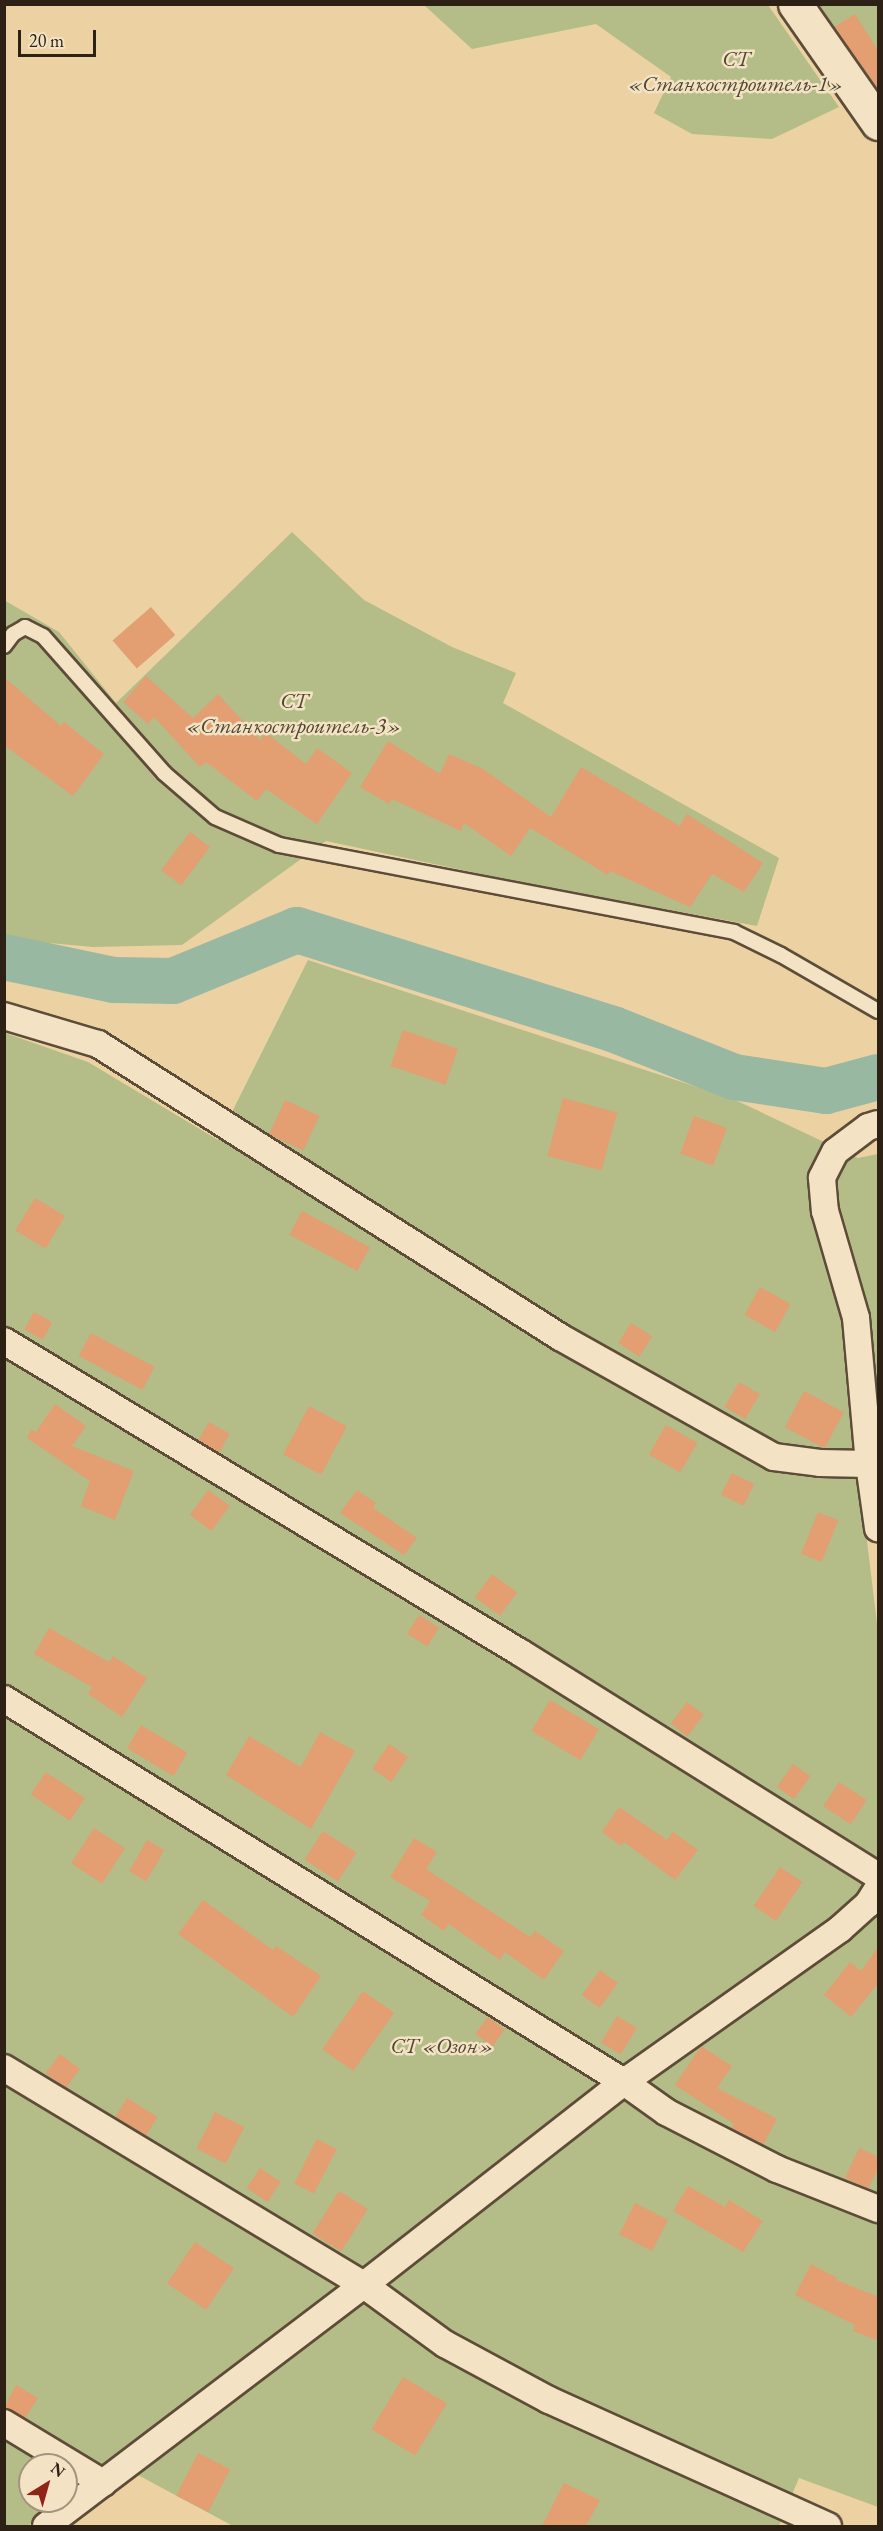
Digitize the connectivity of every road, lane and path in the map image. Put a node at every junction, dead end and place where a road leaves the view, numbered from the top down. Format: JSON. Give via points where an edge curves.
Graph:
{"nodes":[{"id":1,"x":795,"y":4,"type":"edge"},
{"id":2,"x":879,"y":123,"type":"edge"},
{"id":3,"x":4,"y":646,"type":"edge"},
{"id":4,"x":879,"y":1011,"type":"edge"},
{"id":5,"x":4,"y":1016,"type":"edge"},
{"id":6,"x":879,"y":1124,"type":"edge"},
{"id":7,"x":4,"y":1341,"type":"edge"},
{"id":8,"x":869,"y":1464,"type":"junction"},
{"id":9,"x":879,"y":1528,"type":"edge"},
{"id":10,"x":4,"y":1699,"type":"edge"},
{"id":11,"x":879,"y":1876,"type":"edge"},
{"id":12,"x":879,"y":1888,"type":"edge"},
{"id":13,"x":4,"y":2068,"type":"edge"},
{"id":14,"x":624,"y":2082,"type":"junction"},
{"id":15,"x":879,"y":2209,"type":"edge"},
{"id":16,"x":364,"y":2285,"type":"junction"},
{"id":17,"x":4,"y":2423,"type":"edge"},
{"id":18,"x":103,"y":2483,"type":"junction"},
{"id":19,"x":46,"y":2526,"type":"edge"},
{"id":20,"x":828,"y":2526,"type":"edge"}],
"edges":[{"from":1,"to":2,"type":"street"},
{"from":3,"to":4,"type":"lane","via":[[25,627],[43,636],[164,773],[215,817],[279,845],[734,932]]},
{"from":5,"to":8,"type":"street","via":[[98,1044],[560,1337],[774,1457],[820,1464]]},
{"from":6,"to":8,"type":"street","via":[[868,1127],[835,1152],[822,1178],[825,1211],[856,1318]]},
{"from":7,"to":11,"type":"street","via":[[521,1653]]},
{"from":8,"to":9,"type":"street"},
{"from":10,"to":14,"type":"street"},
{"from":12,"to":14,"type":"street","via":[[868,1904],[840,1929]]},
{"from":13,"to":16,"type":"street"},
{"from":14,"to":15,"type":"street","via":[[666,2112],[777,2169]]},
{"from":14,"to":16,"type":"street"},
{"from":16,"to":18,"type":"street"},
{"from":16,"to":20,"type":"street","via":[[445,2344],[549,2400]]},
{"from":17,"to":18,"type":"street"},
{"from":18,"to":19,"type":"street"}]}
